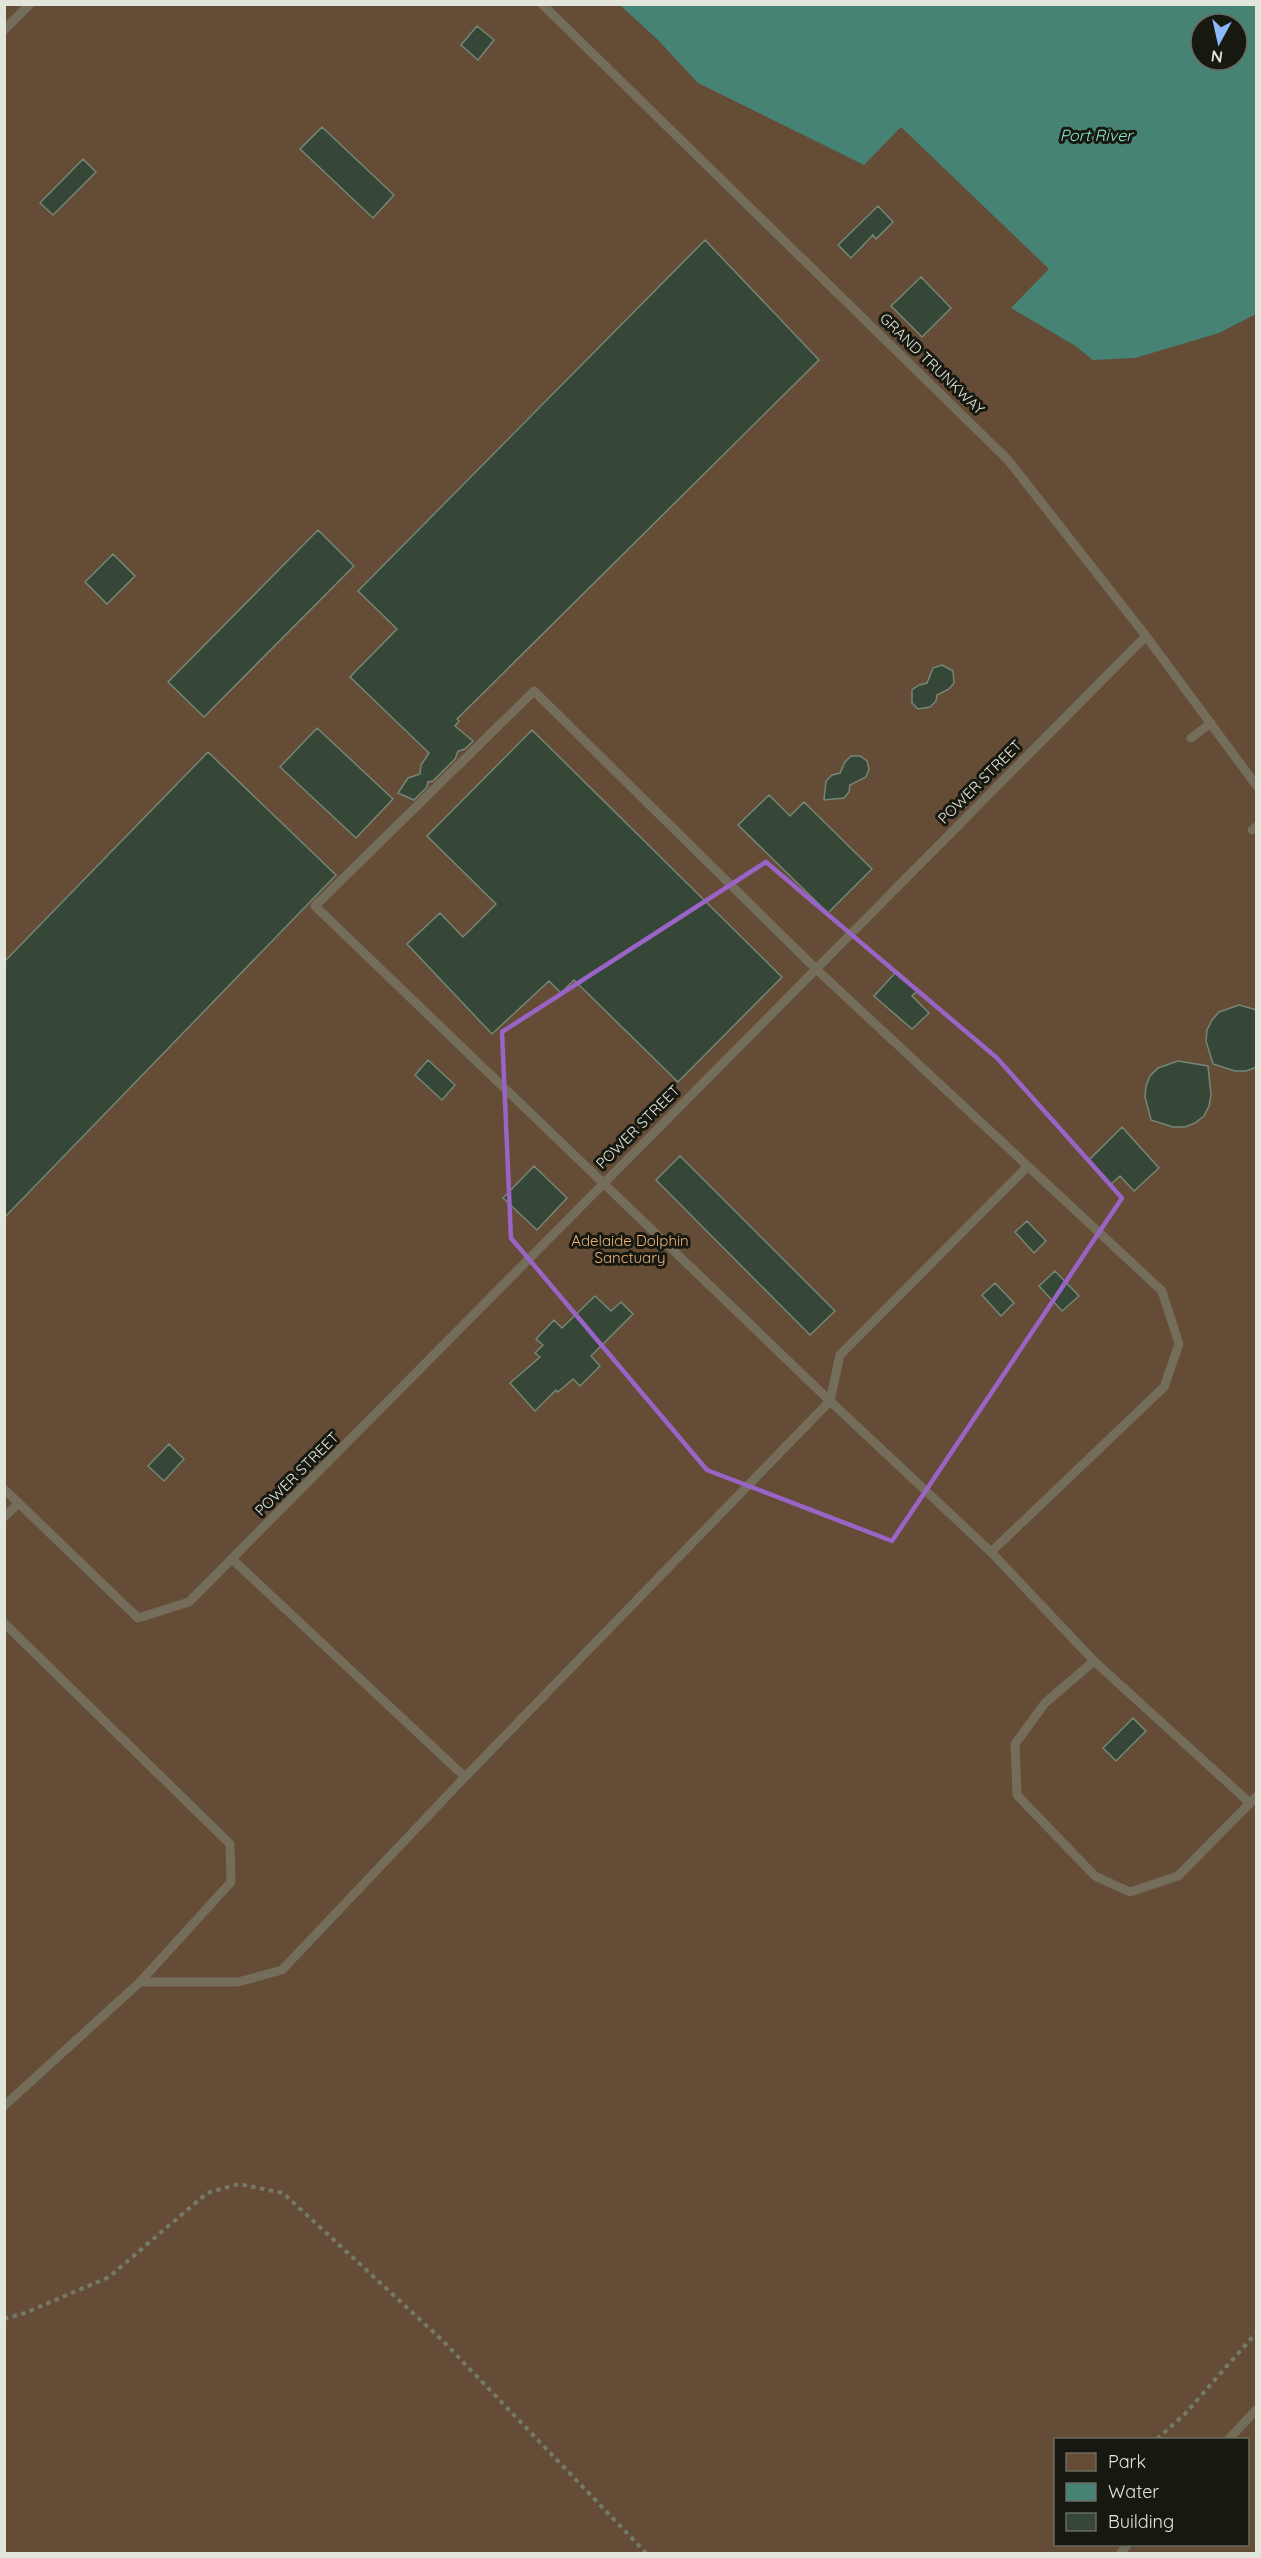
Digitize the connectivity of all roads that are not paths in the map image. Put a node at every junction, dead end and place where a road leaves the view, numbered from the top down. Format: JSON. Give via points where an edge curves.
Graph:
{"nodes":[{"id":1,"x":30,"y":4,"type":"edge"},
{"id":2,"x":542,"y":4,"type":"edge"},
{"id":3,"x":4,"y":30,"type":"edge"},
{"id":4,"x":1146,"y":636,"type":"junction"},
{"id":5,"x":1211,"y":723,"type":"junction"},
{"id":6,"x":1191,"y":738,"type":"dead end"},
{"id":7,"x":1257,"y":784,"type":"edge"},
{"id":8,"x":815,"y":968,"type":"junction"},
{"id":9,"x":1028,"y":1166,"type":"junction"},
{"id":10,"x":604,"y":1182,"type":"junction"},
{"id":11,"x":830,"y":1401,"type":"junction"},
{"id":12,"x":4,"y":1489,"type":"edge"},
{"id":13,"x":19,"y":1503,"type":"junction"},
{"id":14,"x":4,"y":1517,"type":"edge"},
{"id":15,"x":991,"y":1552,"type":"junction"},
{"id":16,"x":233,"y":1560,"type":"junction"},
{"id":17,"x":4,"y":1623,"type":"edge"},
{"id":18,"x":1094,"y":1661,"type":"junction"},
{"id":19,"x":465,"y":1777,"type":"junction"},
{"id":20,"x":1253,"y":1800,"type":"edge"},
{"id":21,"x":140,"y":1982,"type":"junction"},
{"id":22,"x":4,"y":2106,"type":"edge"},
{"id":23,"x":1257,"y":2410,"type":"edge"},
{"id":24,"x":1229,"y":2438,"type":"edge"}],
"edges":[{"from":1,"to":3,"type":"lane"},
{"from":2,"to":4,"type":"lane","name":"GRAND TRUNKWAY","via":[[1008,460]]},
{"from":4,"to":5,"type":"lane","name":"GRAND TRUNKWAY"},
{"from":4,"to":8,"type":"lane","name":"POWER STREET"},
{"from":5,"to":6,"type":"lane"},
{"from":5,"to":7,"type":"lane","name":"GRAND TRUNKWAY"},
{"from":8,"to":9,"type":"lane"},
{"from":8,"to":10,"type":"lane","name":"POWER STREET"},
{"from":8,"to":10,"type":"lane","via":[[534,691],[315,906]]},
{"from":9,"to":11,"type":"lane","via":[[840,1355]]},
{"from":9,"to":15,"type":"lane","via":[[1162,1291],[1179,1344],[1164,1387]]},
{"from":10,"to":11,"type":"lane"},
{"from":10,"to":16,"type":"lane","name":"POWER STREET"},
{"from":11,"to":15,"type":"lane"},
{"from":11,"to":19,"type":"lane"},
{"from":12,"to":13,"type":"lane"},
{"from":13,"to":14,"type":"lane"},
{"from":13,"to":16,"type":"lane","name":"POWER STREET","via":[[138,1618],[189,1602]]},
{"from":15,"to":18,"type":"lane"},
{"from":16,"to":19,"type":"lane"},
{"from":17,"to":21,"type":"lane","via":[[230,1844],[231,1882]]},
{"from":18,"to":20,"type":"lane"},
{"from":18,"to":20,"type":"lane","via":[[1045,1703],[1015,1744],[1017,1795],[1095,1876],[1130,1892],[1178,1876]]},
{"from":19,"to":21,"type":"lane","via":[[282,1970],[238,1982]]},
{"from":21,"to":22,"type":"lane"},
{"from":23,"to":24,"type":"lane"}]}
